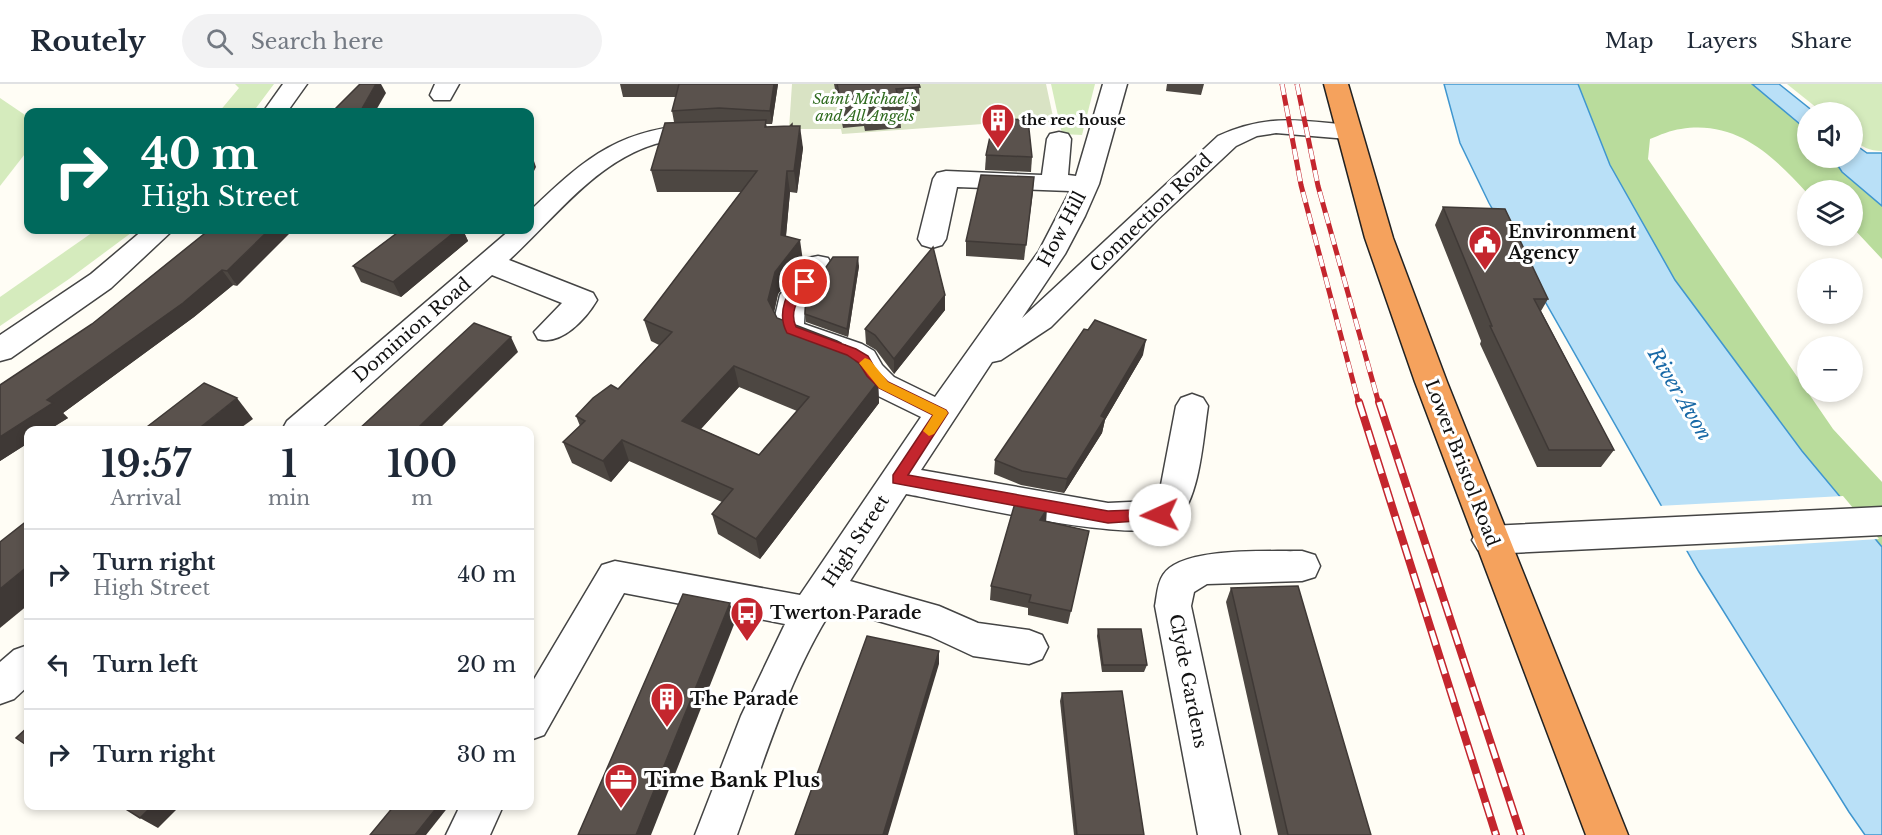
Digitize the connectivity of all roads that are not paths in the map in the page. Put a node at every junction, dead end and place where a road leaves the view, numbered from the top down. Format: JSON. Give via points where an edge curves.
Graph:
{"nodes":[{"id":1,"x":295,"y":84,"type":"edge"},
{"id":2,"x":1115,"y":84,"type":"edge"},
{"id":3,"x":1336,"y":84,"type":"edge"},
{"id":4,"x":278,"y":108,"type":"edge"},
{"id":5,"x":735,"y":131,"type":"edge"},
{"id":6,"x":1347,"y":132,"type":"junction"},
{"id":7,"x":1059,"y":139,"type":"dead end"},
{"id":8,"x":1054,"y":182,"type":"junction"},
{"id":9,"x":1086,"y":184,"type":"junction"},
{"id":10,"x":534,"y":222,"type":"edge"},
{"id":11,"x":154,"y":234,"type":"edge"},
{"id":12,"x":522,"y":234,"type":"edge"},
{"id":13,"x":932,"y":239,"type":"dead end"},
{"id":14,"x":489,"y":263,"type":"junction"},
{"id":15,"x":818,"y":265,"type":"dead end"},
{"id":16,"x":549,"y":332,"type":"dead end"},
{"id":17,"x":0,"y":350,"type":"edge"},
{"id":18,"x":978,"y":360,"type":"junction"},
{"id":19,"x":1192,"y":406,"type":"dead end"},
{"id":20,"x":941,"y":413,"type":"junction"},
{"id":21,"x":303,"y":426,"type":"edge"},
{"id":22,"x":898,"y":479,"type":"junction"},
{"id":23,"x":1882,"y":521,"type":"edge"},
{"id":24,"x":1490,"y":540,"type":"junction"},
{"id":25,"x":1302,"y":566,"type":"dead end"},
{"id":26,"x":817,"y":602,"type":"junction"},
{"id":27,"x":1029,"y":647,"type":"dead end"},
{"id":28,"x":24,"y":665,"type":"edge"},
{"id":29,"x":0,"y":686,"type":"edge"},
{"id":30,"x":534,"y":715,"type":"edge"},
{"id":31,"x":480,"y":810,"type":"edge"},
{"id":32,"x":467,"y":835,"type":"edge"},
{"id":33,"x":716,"y":835,"type":"edge"},
{"id":34,"x":1219,"y":835,"type":"edge"},
{"id":35,"x":1607,"y":835,"type":"edge"}],
"edges":[{"from":1,"to":4,"type":"street"},
{"from":2,"to":9,"type":"street","name":"How Hill"},
{"from":3,"to":6,"type":"highway","name":"Lower Bristol Road"},
{"from":5,"to":10,"type":"street","via":[[671,132],[649,126],[592,166]]},
{"from":6,"to":18,"type":"street","name":"Connection Road","via":[[1276,126],[1251,130],[1227,141],[1041,320]]},
{"from":6,"to":24,"type":"highway","name":"Lower Bristol Road","via":[[1383,249]]},
{"from":7,"to":8,"type":"street"},
{"from":8,"to":9,"type":"street"},
{"from":8,"to":13,"type":"street","via":[[946,178]]},
{"from":9,"to":18,"type":"street","name":"How Hill","via":[[1051,254]]},
{"from":11,"to":17,"type":"street","via":[[101,281]]},
{"from":12,"to":14,"type":"street","name":"Dominion Road"},
{"from":14,"to":16,"type":"street","via":[[584,300]]},
{"from":14,"to":21,"type":"street","name":"Dominion Road"},
{"from":15,"to":20,"type":"street","via":[[791,300],[786,318],[791,330],[851,352],[863,360],[883,385]]},
{"from":18,"to":20,"type":"street","name":"High Street"},
{"from":19,"to":22,"type":"street","via":[[1176,495],[1160,515],[1108,517]]},
{"from":20,"to":22,"type":"street","name":"High Street"},
{"from":22,"to":26,"type":"street","name":"High Street"},
{"from":23,"to":24,"type":"street"},
{"from":24,"to":35,"type":"highway","name":"Lower Bristol Road"},
{"from":25,"to":34,"type":"street","name":"Clyde Gardens","via":[[1202,569],[1177,583],[1173,606]]},
{"from":26,"to":27,"type":"street","via":[[939,622],[973,639]]},
{"from":26,"to":30,"type":"street","via":[[615,576]]},
{"from":26,"to":33,"type":"street","name":"High Street","via":[[761,716]]},
{"from":28,"to":29,"type":"street"},
{"from":31,"to":32,"type":"street"}]}
